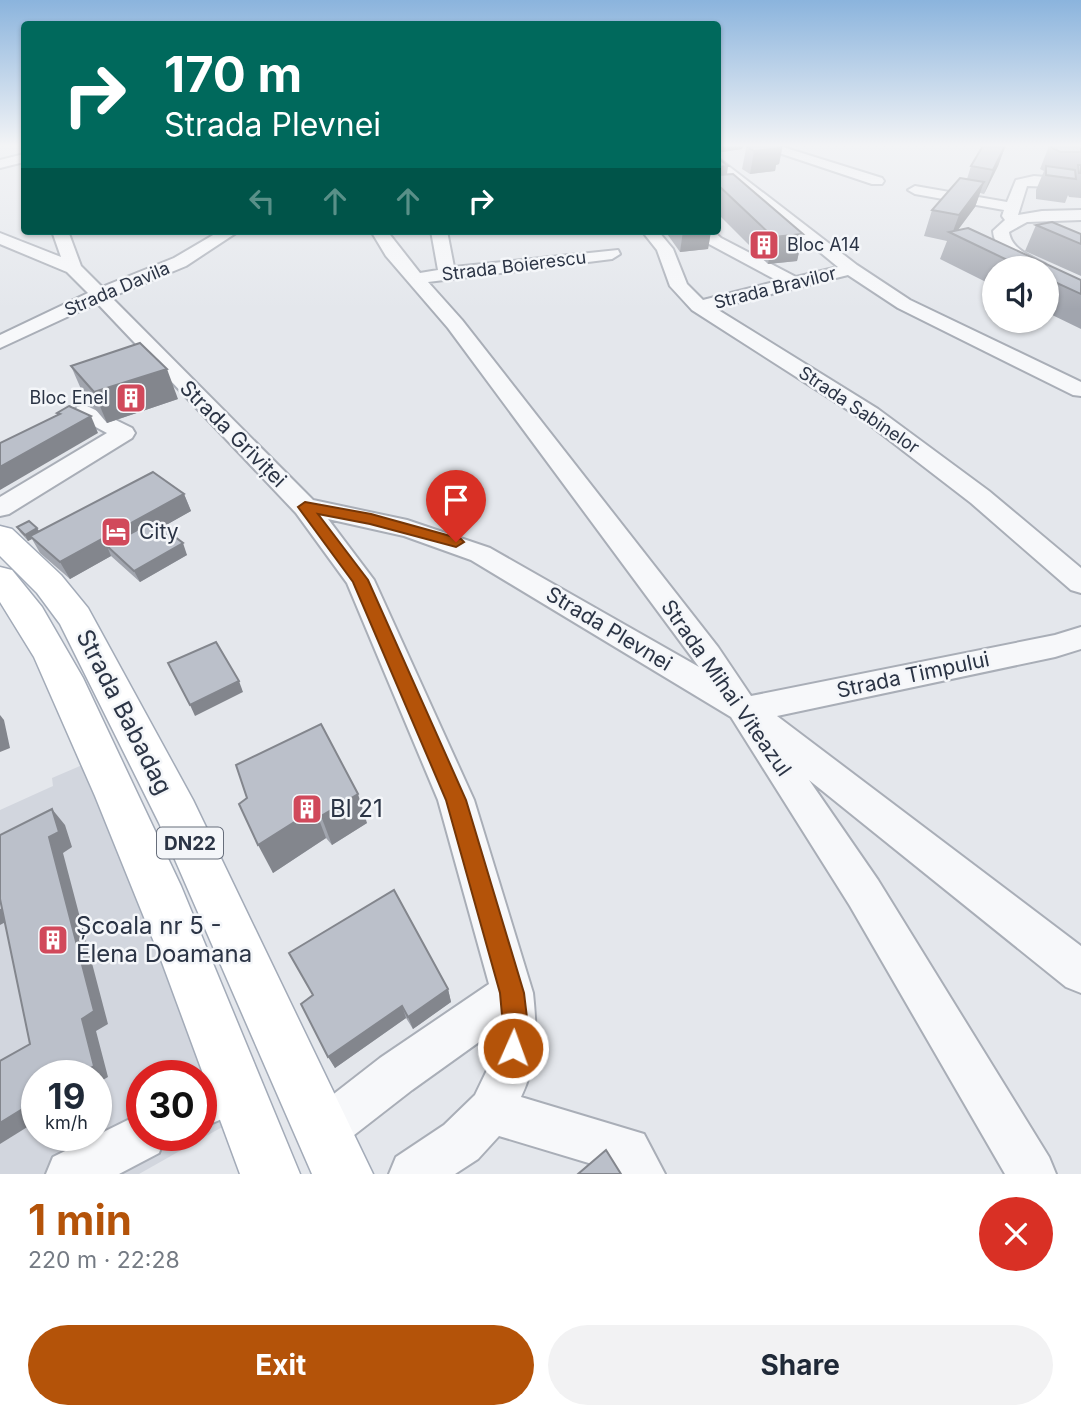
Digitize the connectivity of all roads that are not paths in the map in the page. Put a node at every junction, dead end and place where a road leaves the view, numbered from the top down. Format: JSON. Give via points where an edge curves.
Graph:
{"nodes":[{"id":1,"x":772,"y":199,"type":"edge"},
{"id":2,"x":952,"y":199,"type":"edge"},
{"id":3,"x":1016,"y":199,"type":"edge"},
{"id":4,"x":1013,"y":213,"type":"junction"},
{"id":5,"x":1081,"y":215,"type":"edge"},
{"id":6,"x":61,"y":235,"type":"edge"},
{"id":7,"x":224,"y":235,"type":"edge"},
{"id":8,"x":381,"y":235,"type":"edge"},
{"id":9,"x":440,"y":235,"type":"edge"},
{"id":10,"x":653,"y":235,"type":"edge"},
{"id":11,"x":708,"y":235,"type":"edge"},
{"id":12,"x":0,"y":238,"type":"edge"},
{"id":13,"x":612,"y":254,"type":"dead end"},
{"id":14,"x":1014,"y":256,"type":"edge"},
{"id":15,"x":73,"y":268,"type":"junction"},
{"id":16,"x":851,"y":269,"type":"junction"},
{"id":17,"x":447,"y":273,"type":"junction"},
{"id":18,"x":416,"y":279,"type":"junction"},
{"id":19,"x":794,"y":283,"type":"junction"},
{"id":20,"x":99,"y":295,"type":"junction"},
{"id":21,"x":699,"y":306,"type":"junction"},
{"id":22,"x":2,"y":339,"type":"edge"},
{"id":23,"x":1081,"y":390,"type":"edge"},
{"id":24,"x":85,"y":412,"type":"edge"},
{"id":25,"x":305,"y":507,"type":"junction"},
{"id":26,"x":1,"y":542,"type":"edge"},
{"id":27,"x":1081,"y":583,"type":"edge"},
{"id":28,"x":1081,"y":638,"type":"edge"},
{"id":29,"x":745,"y":710,"type":"junction"},
{"id":30,"x":1081,"y":972,"type":"edge"},
{"id":31,"x":512,"y":993,"type":"junction"},
{"id":32,"x":220,"y":1097,"type":"edge"},
{"id":33,"x":491,"y":1111,"type":"junction"},
{"id":34,"x":324,"y":1130,"type":"junction"},
{"id":35,"x":126,"y":1144,"type":"edge"},
{"id":36,"x":70,"y":1174,"type":"edge"},
{"id":37,"x":270,"y":1174,"type":"edge"},
{"id":38,"x":343,"y":1174,"type":"edge"},
{"id":39,"x":414,"y":1174,"type":"edge"},
{"id":40,"x":641,"y":1174,"type":"edge"},
{"id":41,"x":1032,"y":1174,"type":"edge"}],
"edges":[{"from":1,"to":16,"type":"street"},
{"from":2,"to":4,"type":"street"},
{"from":3,"to":4,"type":"street"},
{"from":4,"to":5,"type":"street"},
{"from":4,"to":14,"type":"street","via":[[1001,238]]},
{"from":6,"to":15,"type":"street","name":"Strada Griviței"},
{"from":7,"to":20,"type":"street","name":"Strada Davila","via":[[180,262]]},
{"from":8,"to":18,"type":"street","name":"Strada Mihai Viteazul"},
{"from":9,"to":17,"type":"street"},
{"from":10,"to":21,"type":"street","name":"Strada Sabinelor","via":[[665,249],[679,286]]},
{"from":11,"to":19,"type":"street"},
{"from":12,"to":15,"type":"street"},
{"from":13,"to":17,"type":"street","name":"Strada Boierescu"},
{"from":15,"to":20,"type":"street","name":"Strada Griviței"},
{"from":16,"to":19,"type":"street","name":"Strada Bravilor"},
{"from":16,"to":23,"type":"street","via":[[917,312]]},
{"from":17,"to":18,"type":"street","name":"Strada Boierescu"},
{"from":18,"to":29,"type":"street","name":"Strada Mihai Viteazul","via":[[455,324]]},
{"from":19,"to":21,"type":"street","name":"Strada Bravilor"},
{"from":20,"to":22,"type":"street","name":"Strada Davila"},
{"from":20,"to":25,"type":"street","name":"Strada Griviței"},
{"from":21,"to":27,"type":"street","name":"Strada Sabinelor","via":[[870,414],[980,497]]},
{"from":24,"to":26,"type":"street","via":[[124,433]]},
{"from":25,"to":29,"type":"street","name":"Strada Plevnei","via":[[424,532],[475,549]]},
{"from":25,"to":31,"type":"street","name":"Strada Griviței","via":[[360,580],[456,800]]},
{"from":26,"to":32,"type":"main road","name":"Strada Babadag","via":[[18,597],[43,636],[138,841]]},
{"from":26,"to":34,"type":"main road","name":"Strada Babadag","number":"DN22","via":[[49,584],[75,617],[177,814]]},
{"from":28,"to":29,"type":"street","name":"Strada Timpului"},
{"from":29,"to":30,"type":"street","name":"Strada Plevnei"},
{"from":29,"to":41,"type":"street","name":"Strada Mihai Viteazul","via":[[864,894]]},
{"from":31,"to":33,"type":"street","name":"Strada Griviței","via":[[511,1070]]},
{"from":31,"to":34,"type":"street"},
{"from":32,"to":37,"type":"main road","name":"Strada Babadag"},
{"from":33,"to":39,"type":"street","name":"Strada Griviței","via":[[461,1142]]},
{"from":33,"to":40,"type":"street","via":[[627,1152]]},
{"from":34,"to":38,"type":"main road","name":"Strada Babadag","number":"DN22"},
{"from":35,"to":36,"type":"street"}]}
